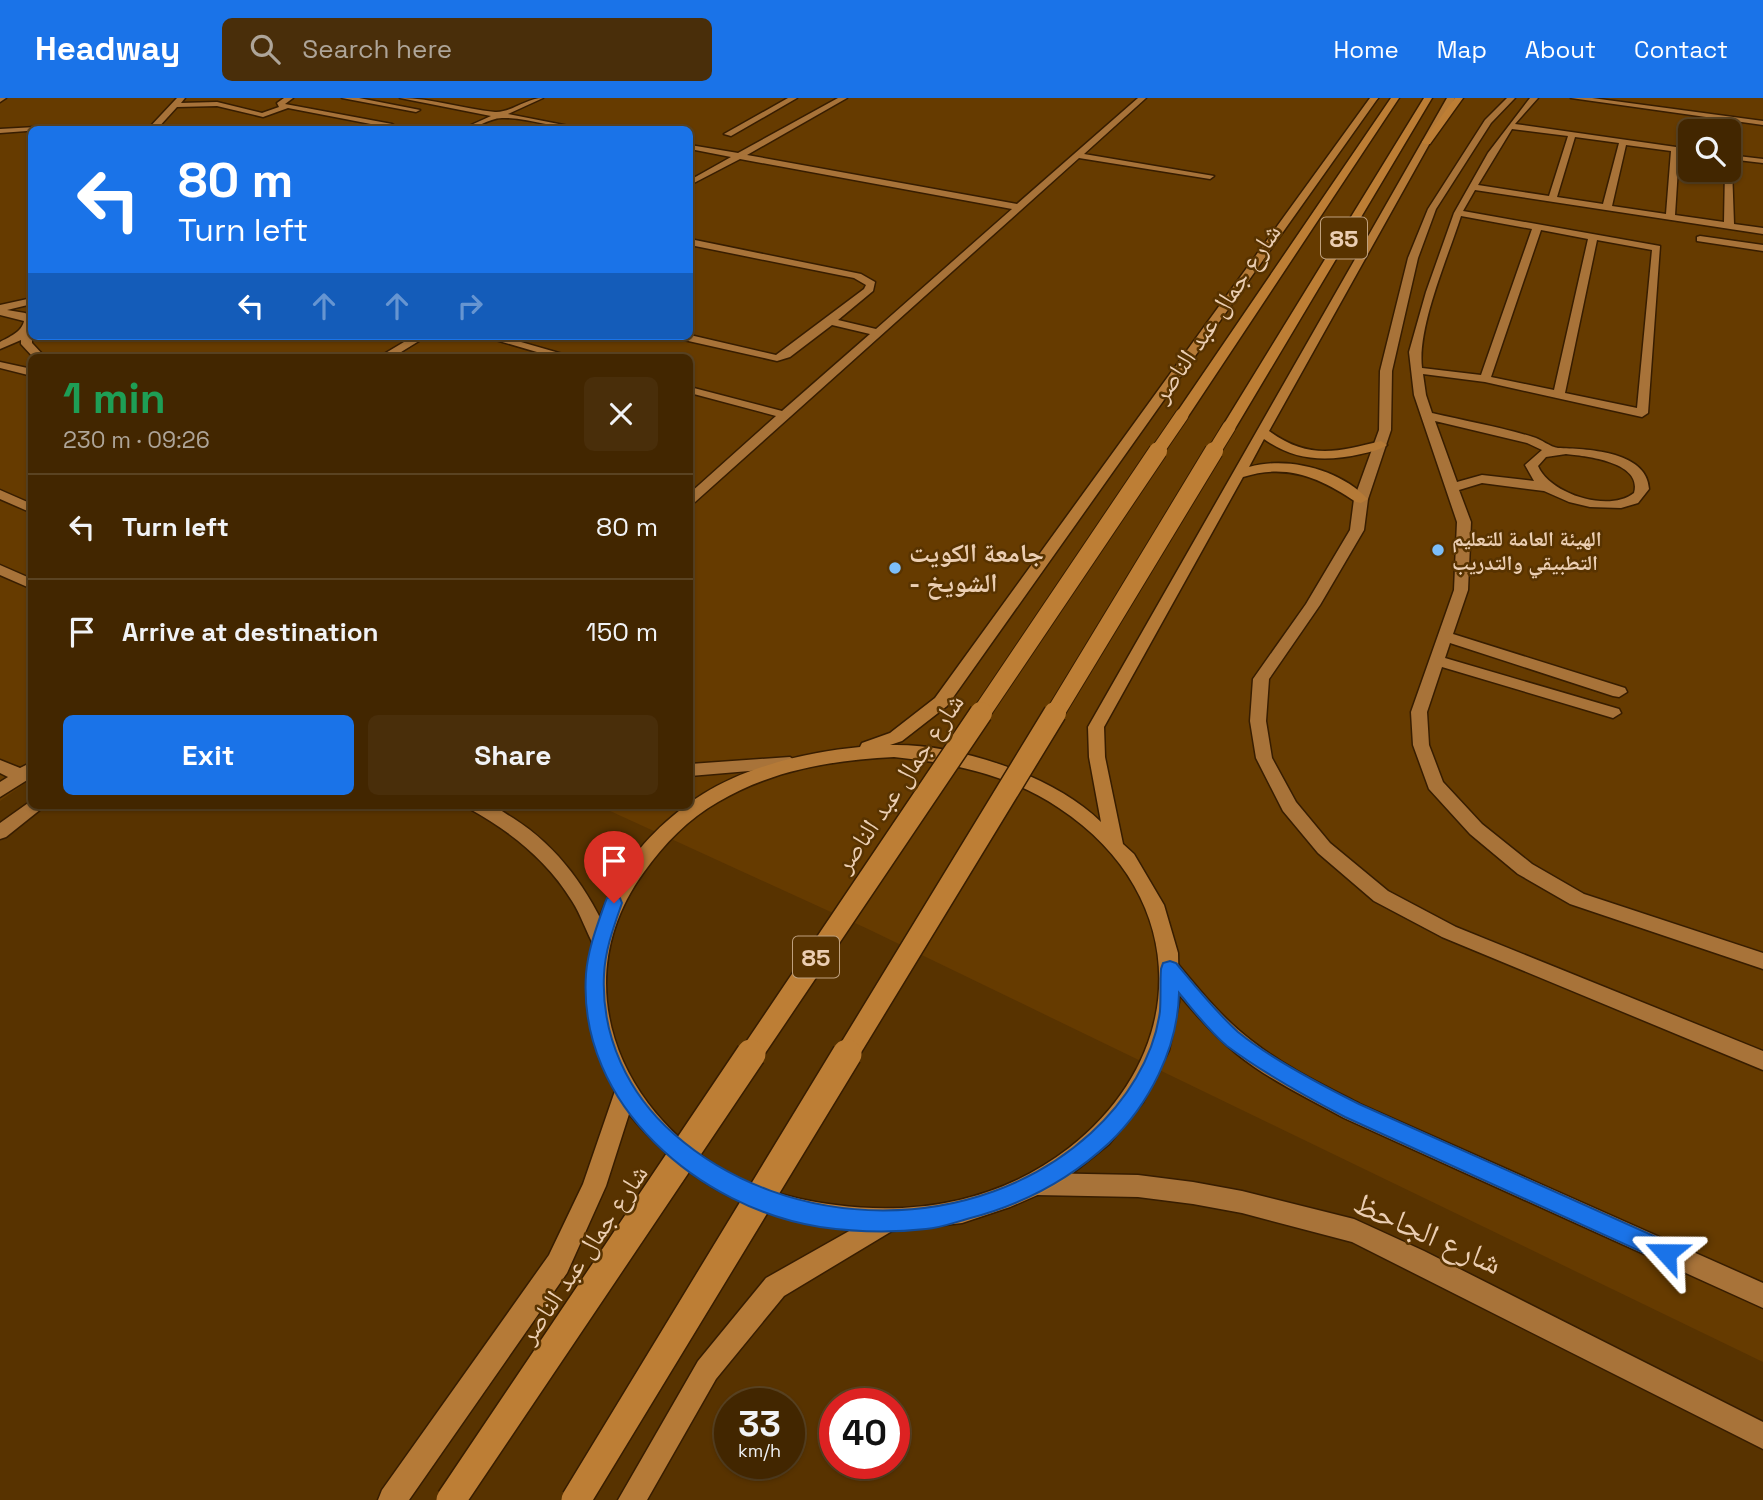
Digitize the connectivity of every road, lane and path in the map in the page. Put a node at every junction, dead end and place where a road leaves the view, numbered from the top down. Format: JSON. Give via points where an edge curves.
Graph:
{"nodes":[{"id":1,"x":181,"y":98,"type":"edge"},
{"id":2,"x":289,"y":98,"type":"edge"},
{"id":3,"x":346,"y":98,"type":"edge"},
{"id":4,"x":404,"y":98,"type":"edge"},
{"id":5,"x":539,"y":98,"type":"edge"},
{"id":6,"x":793,"y":98,"type":"edge"},
{"id":7,"x":843,"y":98,"type":"edge"},
{"id":8,"x":1142,"y":98,"type":"edge"},
{"id":9,"x":1379,"y":98,"type":"edge"},
{"id":10,"x":1428,"y":98,"type":"edge"},
{"id":11,"x":1451,"y":98,"type":"edge"},
{"id":12,"x":1458,"y":98,"type":"edge"},
{"id":13,"x":1575,"y":98,"type":"edge"},
{"id":14,"x":1663,"y":98,"type":"edge"},
{"id":15,"x":1509,"y":100,"type":"edge"},
{"id":16,"x":1610,"y":101,"type":"edge"},
{"id":17,"x":1531,"y":102,"type":"edge"},
{"id":18,"x":435,"y":104,"type":"junction"},
{"id":19,"x":174,"y":105,"type":"junction"},
{"id":20,"x":285,"y":107,"type":"junction"},
{"id":21,"x":1716,"y":107,"type":"dead end"},
{"id":22,"x":416,"y":110,"type":"junction"},
{"id":23,"x":1659,"y":110,"type":"junction"},
{"id":24,"x":404,"y":115,"type":"dead end"},
{"id":25,"x":499,"y":115,"type":"junction"},
{"id":26,"x":1495,"y":116,"type":"junction"},
{"id":27,"x":1714,"y":117,"type":"junction"},
{"id":28,"x":393,"y":120,"type":"dead end"},
{"id":29,"x":1513,"y":123,"type":"junction"},
{"id":30,"x":1763,"y":123,"type":"edge"},
{"id":31,"x":382,"y":124,"type":"junction"},
{"id":32,"x":155,"y":126,"type":"edge"},
{"id":33,"x":387,"y":126,"type":"edge"},
{"id":34,"x":473,"y":126,"type":"edge"},
{"id":35,"x":562,"y":126,"type":"edge"},
{"id":36,"x":28,"y":129,"type":"edge"},
{"id":37,"x":0,"y":131,"type":"edge"},
{"id":38,"x":727,"y":134,"type":"dead end"},
{"id":39,"x":1572,"y":135,"type":"junction"},
{"id":40,"x":1427,"y":142,"type":"junction"},
{"id":41,"x":1623,"y":142,"type":"junction"},
{"id":42,"x":693,"y":148,"type":"edge"},
{"id":43,"x":1675,"y":149,"type":"junction"},
{"id":44,"x":1678,"y":149,"type":"edge"},
{"id":45,"x":738,"y":155,"type":"junction"},
{"id":46,"x":1076,"y":155,"type":"junction"},
{"id":47,"x":1741,"y":159,"type":"edge"},
{"id":48,"x":1763,"y":162,"type":"edge"},
{"id":49,"x":1210,"y":176,"type":"dead end"},
{"id":50,"x":693,"y":181,"type":"edge"},
{"id":51,"x":1729,"y":182,"type":"edge"},
{"id":52,"x":1471,"y":187,"type":"junction"},
{"id":53,"x":1552,"y":199,"type":"junction"},
{"id":54,"x":1017,"y":207,"type":"junction"},
{"id":55,"x":1607,"y":207,"type":"junction"},
{"id":56,"x":1458,"y":213,"type":"junction"},
{"id":57,"x":1670,"y":217,"type":"junction"},
{"id":58,"x":1729,"y":226,"type":"junction"},
{"id":59,"x":1537,"y":227,"type":"junction"},
{"id":60,"x":1763,"y":231,"type":"edge"},
{"id":61,"x":1593,"y":237,"type":"junction"},
{"id":62,"x":1700,"y":239,"type":"dead end"},
{"id":63,"x":693,"y":243,"type":"edge"},
{"id":64,"x":1763,"y":248,"type":"edge"},
{"id":65,"x":28,"y":302,"type":"edge"},
{"id":66,"x":0,"y":310,"type":"edge"},
{"id":67,"x":840,"y":313,"type":"junction"},
{"id":68,"x":830,"y":321,"type":"junction"},
{"id":69,"x":28,"y":322,"type":"edge"},
{"id":70,"x":887,"y":323,"type":"junction"},
{"id":71,"x":28,"y":324,"type":"edge"},
{"id":72,"x":28,"y":330,"type":"edge"},
{"id":73,"x":877,"y":332,"type":"junction"},
{"id":74,"x":693,"y":339,"type":"edge"},
{"id":75,"x":415,"y":340,"type":"edge"},
{"id":76,"x":502,"y":340,"type":"edge"},
{"id":77,"x":0,"y":346,"type":"edge"},
{"id":78,"x":35,"y":354,"type":"edge"},
{"id":79,"x":390,"y":354,"type":"edge"},
{"id":80,"x":556,"y":354,"type":"edge"},
{"id":81,"x":0,"y":365,"type":"edge"},
{"id":82,"x":1415,"y":370,"type":"junction"},
{"id":83,"x":28,"y":372,"type":"edge"},
{"id":84,"x":1485,"y":379,"type":"junction"},
{"id":85,"x":693,"y":391,"type":"edge"},
{"id":86,"x":1559,"y":395,"type":"junction"},
{"id":87,"x":784,"y":415,"type":"junction"},
{"id":88,"x":1428,"y":416,"type":"junction"},
{"id":89,"x":1262,"y":432,"type":"junction"},
{"id":90,"x":1381,"y":445,"type":"junction"},
{"id":91,"x":1553,"y":451,"type":"junction"},
{"id":92,"x":1238,"y":475,"type":"junction"},
{"id":93,"x":1454,"y":487,"type":"junction"},
{"id":94,"x":1547,"y":487,"type":"junction"},
{"id":95,"x":0,"y":494,"type":"edge"},
{"id":96,"x":693,"y":496,"type":"edge"},
{"id":97,"x":1361,"y":499,"type":"junction"},
{"id":98,"x":28,"y":507,"type":"edge"},
{"id":99,"x":0,"y":569,"type":"edge"},
{"id":100,"x":28,"y":583,"type":"edge"},
{"id":101,"x":1447,"y":637,"type":"junction"},
{"id":102,"x":1435,"y":660,"type":"junction"},
{"id":103,"x":1619,"y":692,"type":"dead end"},
{"id":104,"x":1614,"y":713,"type":"dead end"},
{"id":105,"x":854,"y":752,"type":"junction"},
{"id":106,"x":790,"y":763,"type":"junction"},
{"id":107,"x":0,"y":765,"type":"edge"},
{"id":108,"x":693,"y":770,"type":"edge"},
{"id":109,"x":26,"y":772,"type":"edge"},
{"id":110,"x":0,"y":791,"type":"edge"},
{"id":111,"x":32,"y":809,"type":"edge"},
{"id":112,"x":484,"y":809,"type":"edge"},
{"id":113,"x":0,"y":832,"type":"edge"},
{"id":114,"x":1114,"y":845,"type":"junction"},
{"id":115,"x":601,"y":940,"type":"junction"},
{"id":116,"x":1763,"y":961,"type":"edge"},
{"id":117,"x":1170,"y":969,"type":"junction"},
{"id":118,"x":1763,"y":1060,"type":"edge"},
{"id":119,"x":625,"y":1093,"type":"junction"},
{"id":120,"x":1037,"y":1184,"type":"junction"},
{"id":121,"x":886,"y":1222,"type":"junction"},
{"id":122,"x":1763,"y":1296,"type":"edge"},
{"id":123,"x":1763,"y":1436,"type":"edge"},
{"id":124,"x":392,"y":1500,"type":"edge"},
{"id":125,"x":450,"y":1500,"type":"edge"},
{"id":126,"x":576,"y":1500,"type":"edge"},
{"id":127,"x":632,"y":1500,"type":"edge"}],
"edges":[{"from":1,"to":19,"type":"street"},
{"from":2,"to":20,"type":"street","via":[[281,103]]},
{"from":3,"to":22,"type":"street"},
{"from":4,"to":18,"type":"street"},
{"from":5,"to":25,"type":"street"},
{"from":6,"to":38,"type":"street"},
{"from":7,"to":45,"type":"street"},
{"from":8,"to":46,"type":"street"},
{"from":9,"to":105,"type":"main road","via":[[941,702],[896,737]]},
{"from":9,"to":125,"type":"highway","name":"شارع جمال عبد الناصر","number":"85","bridge":true},
{"from":10,"to":126,"type":"highway","number":"85","bridge":true},
{"from":11,"to":40,"type":"main road"},
{"from":12,"to":40,"type":"highway"},
{"from":13,"to":16,"type":"street"},
{"from":14,"to":23,"type":"street"},
{"from":15,"to":17,"type":"street"},
{"from":15,"to":26,"type":"street"},
{"from":16,"to":23,"type":"street"},
{"from":17,"to":29,"type":"street"},
{"from":18,"to":22,"type":"street"},
{"from":18,"to":25,"type":"street"},
{"from":19,"to":20,"type":"street","via":[[217,104],[263,115]]},
{"from":19,"to":32,"type":"street"},
{"from":20,"to":31,"type":"street"},
{"from":21,"to":27,"type":"street"},
{"from":22,"to":24,"type":"street"},
{"from":23,"to":27,"type":"street"},
{"from":25,"to":34,"type":"street"},
{"from":25,"to":35,"type":"street"},
{"from":26,"to":29,"type":"street"},
{"from":26,"to":90,"type":"street","via":[[1432,209],[1413,258],[1386,371]]},
{"from":27,"to":30,"type":"street"},
{"from":28,"to":31,"type":"street"},
{"from":29,"to":39,"type":"street"},
{"from":29,"to":52,"type":"street"},
{"from":31,"to":33,"type":"street"},
{"from":36,"to":37,"type":"street"},
{"from":39,"to":41,"type":"street"},
{"from":39,"to":53,"type":"street"},
{"from":40,"to":89,"type":"main road"},
{"from":41,"to":43,"type":"street"},
{"from":41,"to":55,"type":"street"},
{"from":42,"to":45,"type":"street"},
{"from":43,"to":44,"type":"street"},
{"from":43,"to":57,"type":"street"},
{"from":45,"to":50,"type":"street"},
{"from":45,"to":54,"type":"street"},
{"from":46,"to":49,"type":"street"},
{"from":46,"to":54,"type":"street"},
{"from":47,"to":48,"type":"street"},
{"from":51,"to":58,"type":"street"},
{"from":52,"to":53,"type":"street"},
{"from":52,"to":56,"type":"street"},
{"from":53,"to":55,"type":"street"},
{"from":54,"to":70,"type":"street"},
{"from":55,"to":57,"type":"street"},
{"from":56,"to":59,"type":"street"},
{"from":56,"to":82,"type":"street","via":[[1431,292],[1415,352]]},
{"from":57,"to":58,"type":"street"},
{"from":58,"to":60,"type":"street"},
{"from":59,"to":61,"type":"street"},
{"from":59,"to":84,"type":"street"},
{"from":61,"to":86,"type":"street"},
{"from":61,"to":86,"type":"street","via":[[1657,248],[1642,413]]},
{"from":62,"to":64,"type":"street"},
{"from":63,"to":67,"type":"street","via":[[858,276],[871,284]]},
{"from":65,"to":66,"type":"street"},
{"from":66,"to":69,"type":"street","via":[[21,315]]},
{"from":67,"to":68,"type":"street"},
{"from":67,"to":70,"type":"street"},
{"from":68,"to":73,"type":"street"},
{"from":68,"to":74,"type":"street","via":[[777,358]]},
{"from":70,"to":73,"type":"street"},
{"from":71,"to":77,"type":"street","via":[[18,337]]},
{"from":72,"to":78,"type":"street","via":[[26,344]]},
{"from":73,"to":87,"type":"street"},
{"from":75,"to":79,"type":"street"},
{"from":76,"to":80,"type":"street"},
{"from":81,"to":83,"type":"street"},
{"from":82,"to":84,"type":"street"},
{"from":82,"to":88,"type":"street"},
{"from":84,"to":86,"type":"street"},
{"from":85,"to":87,"type":"street"},
{"from":87,"to":96,"type":"street"},
{"from":88,"to":91,"type":"street","via":[[1518,436]]},
{"from":88,"to":93,"type":"street"},
{"from":89,"to":90,"type":"main road","via":[[1300,454],[1335,457]]},
{"from":89,"to":92,"type":"main road"},
{"from":90,"to":97,"type":"street"},
{"from":91,"to":94,"type":"street","via":[[1531,465],[1537,480]]},
{"from":91,"to":94,"type":"street","via":[[1581,451],[1612,459],[1635,473],[1643,488],[1633,500],[1607,505],[1575,500]]},
{"from":92,"to":97,"type":"main road","via":[[1265,467],[1300,469],[1329,477]]},
{"from":92,"to":114,"type":"main road","via":[[1096,727],[1097,757]]},
{"from":93,"to":94,"type":"street","via":[[1482,479]]},
{"from":93,"to":101,"type":"street","via":[[1464,522],[1462,577]]},
{"from":95,"to":98,"type":"street"},
{"from":97,"to":118,"type":"street","via":[[1357,530],[1313,605],[1261,679],[1258,721],[1264,758],[1289,806],[1324,848],[1381,896],[1437,926]]},
{"from":99,"to":100,"type":"street"},
{"from":101,"to":102,"type":"street"},
{"from":101,"to":103,"type":"street"},
{"from":102,"to":104,"type":"street"},
{"from":102,"to":116,"type":"street","via":[[1419,712],[1421,746],[1435,785],[1476,830],[1525,869],[1577,899]]},
{"from":105,"to":106,"type":"main road"},
{"from":105,"to":114,"type":"main road","via":[[927,753],[997,770],[1061,801]]},
{"from":106,"to":108,"type":"street"},
{"from":106,"to":115,"type":"main road","via":[[731,786],[656,841],[614,903]]},
{"from":107,"to":109,"type":"street"},
{"from":109,"to":110,"type":"street"},
{"from":111,"to":113,"type":"street"},
{"from":112,"to":115,"type":"street","via":[[509,821],[557,865],[590,912]]},
{"from":114,"to":117,"type":"main road","via":[[1149,895],[1164,935]]},
{"from":115,"to":119,"type":"main road","via":[[595,973],[600,1033]]},
{"from":117,"to":120,"type":"main road","via":[[1169,1012],[1160,1048],[1140,1091],[1115,1124],[1079,1157]]},
{"from":117,"to":122,"type":"street","via":[[1234,1039],[1310,1089]]},
{"from":119,"to":121,"type":"main road","via":[[652,1128],[724,1183],[779,1206],[819,1216]]},
{"from":119,"to":124,"type":"main road","via":[[594,1186],[558,1264]]},
{"from":120,"to":121,"type":"main road","via":[[965,1211]]},
{"from":120,"to":123,"type":"street","name":"شارع الجاحظ","via":[[1138,1186],[1194,1193],[1354,1231]]},
{"from":121,"to":127,"type":"main road","via":[[775,1287],[707,1370]]}]}
